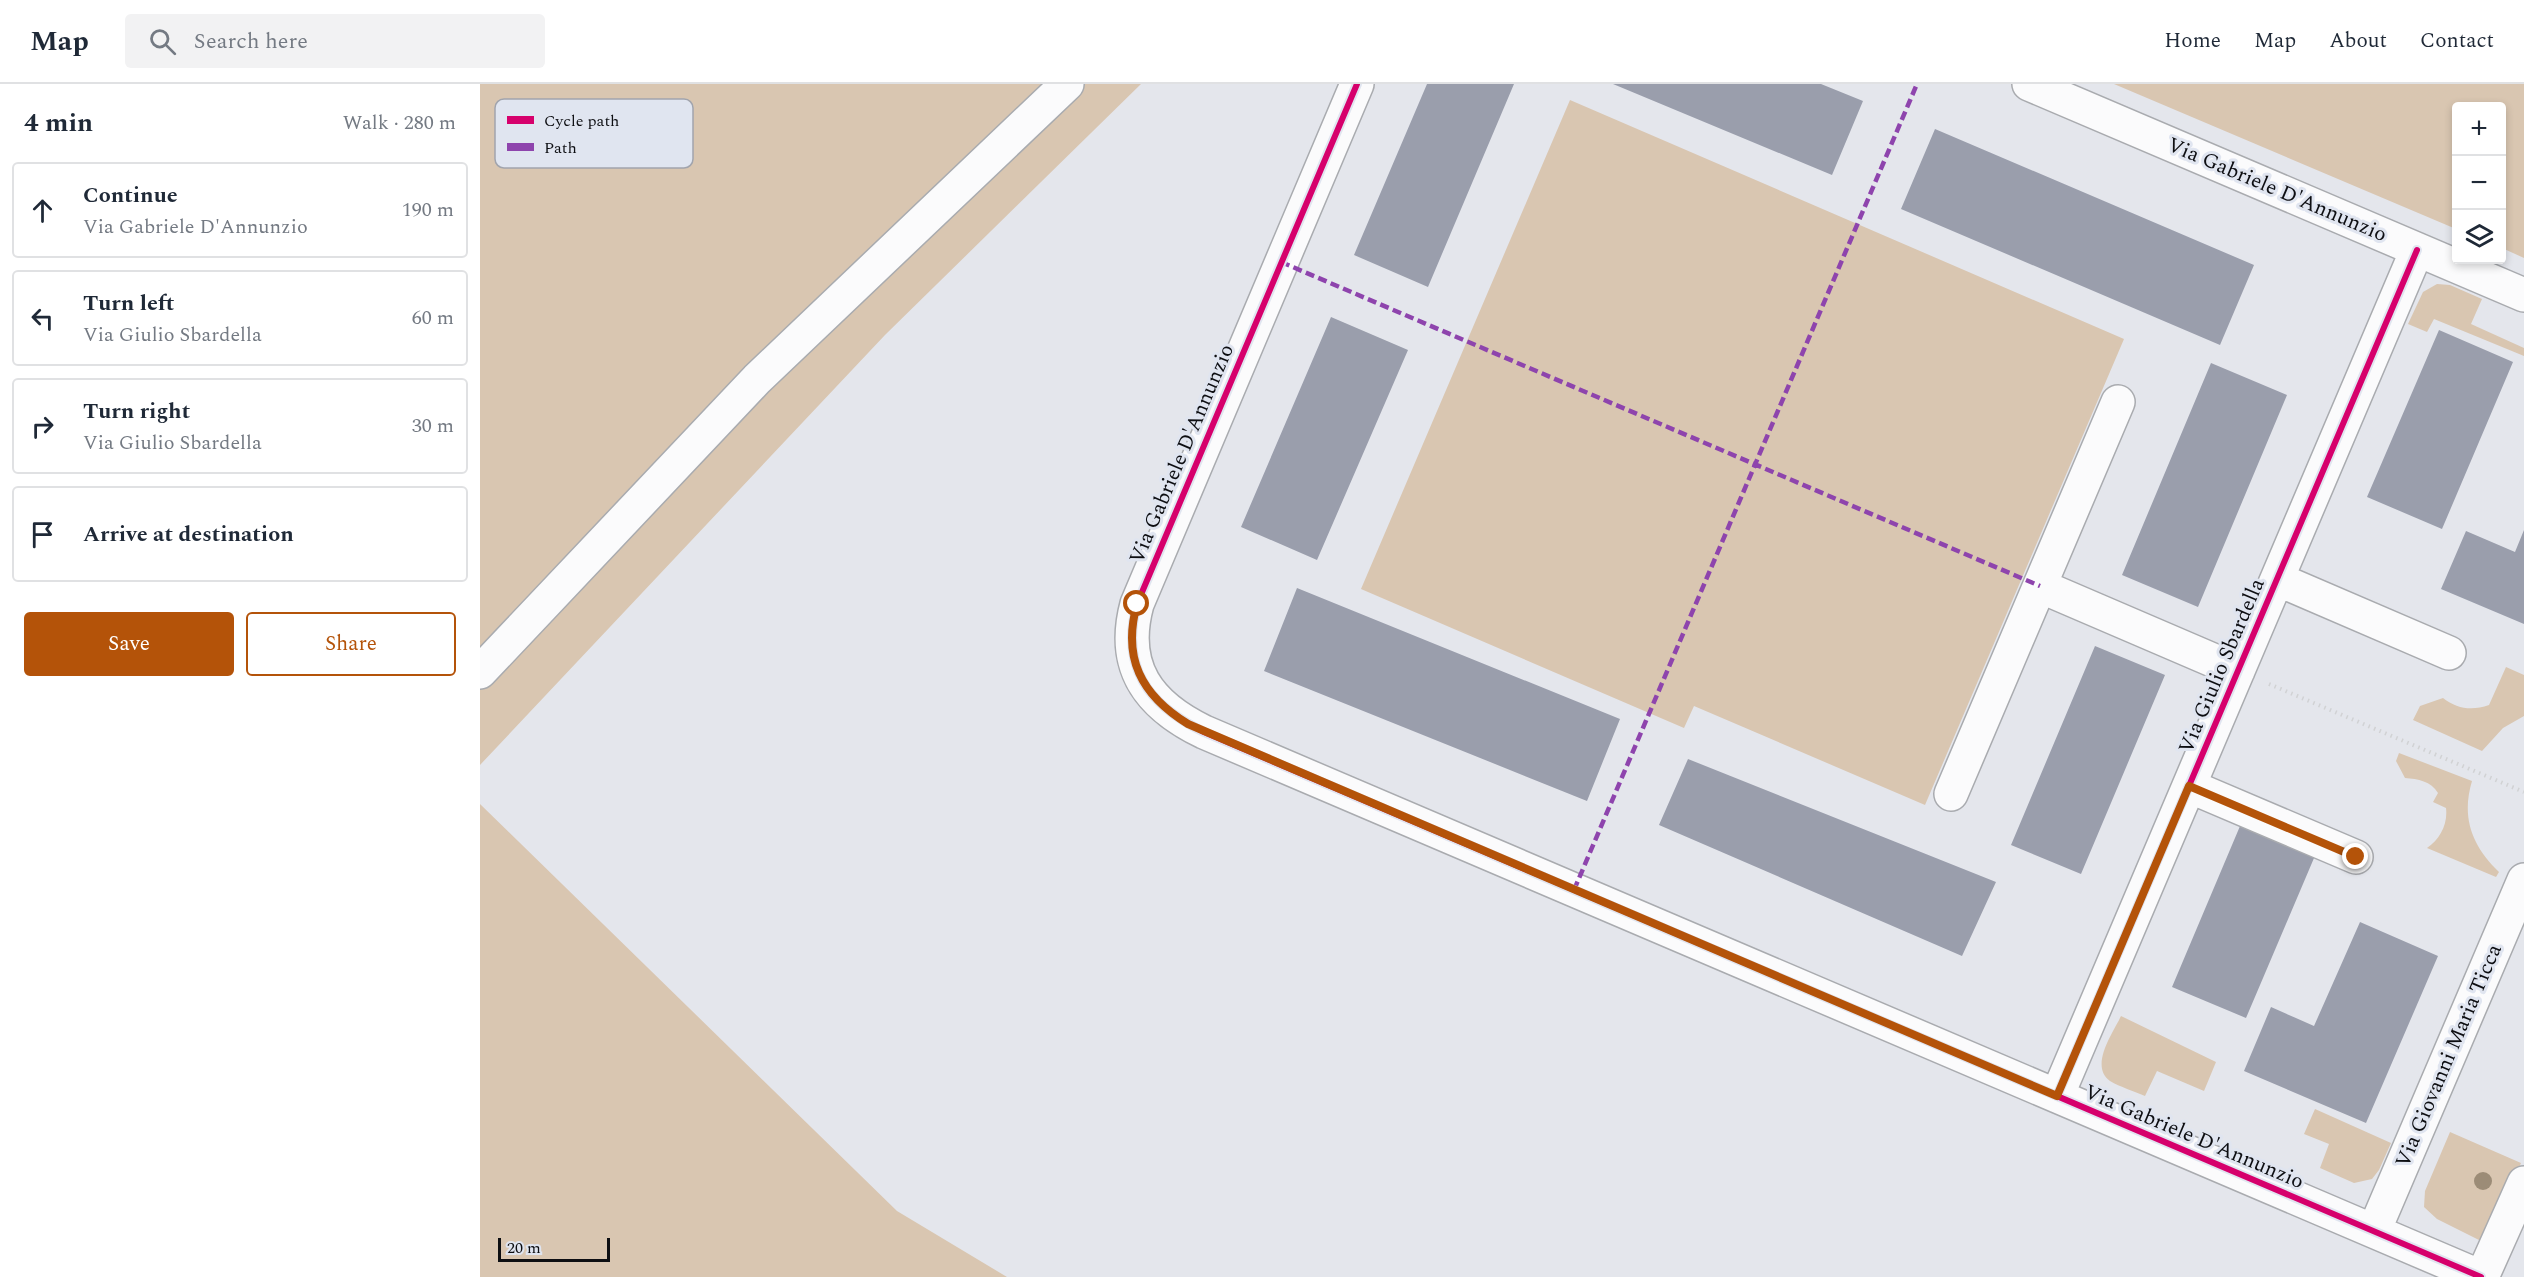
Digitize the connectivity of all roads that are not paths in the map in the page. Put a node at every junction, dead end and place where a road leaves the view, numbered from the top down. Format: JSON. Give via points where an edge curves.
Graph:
{"nodes":[{"id":1,"x":1067,"y":84,"type":"edge"},
{"id":2,"x":1357,"y":84,"type":"edge"},
{"id":3,"x":2030,"y":84,"type":"edge"},
{"id":4,"x":2417,"y":249,"type":"junction"},
{"id":5,"x":2524,"y":295,"type":"edge"},
{"id":6,"x":2118,"y":402,"type":"dead end"},
{"id":7,"x":2277,"y":579,"type":"junction"},
{"id":8,"x":2040,"y":586,"type":"junction"},
{"id":9,"x":2449,"y":653,"type":"dead end"},
{"id":10,"x":2238,"y":670,"type":"junction"},
{"id":11,"x":480,"y":672,"type":"edge"},
{"id":12,"x":2189,"y":786,"type":"junction"},
{"id":13,"x":1951,"y":794,"type":"dead end"},
{"id":14,"x":2356,"y":857,"type":"dead end"},
{"id":15,"x":2524,"y":880,"type":"edge"},
{"id":16,"x":2057,"y":1096,"type":"junction"},
{"id":17,"x":2524,"y":1183,"type":"edge"},
{"id":18,"x":2374,"y":1231,"type":"junction"},
{"id":19,"x":2481,"y":1277,"type":"edge"}],
"edges":[{"from":1,"to":11,"type":"street","via":[[757,379]]},
{"from":2,"to":16,"type":"street","name":"Via Gabriele D'Annunzio","via":[[1137,604],[1131,643],[1133,659],[1147,689],[1175,716],[1204,732]]},
{"from":3,"to":4,"type":"street","name":"Via Gabriele D'Annunzio"},
{"from":4,"to":5,"type":"street","name":"Via Gabriele D'Annunzio"},
{"from":4,"to":7,"type":"street","name":"Via Giulio Sbardella"},
{"from":6,"to":8,"type":"street"},
{"from":7,"to":9,"type":"street","name":"Via Giulio Sbardella"},
{"from":7,"to":10,"type":"street","name":"Via Giulio Sbardella"},
{"from":8,"to":10,"type":"street","name":"Via Giulio Sbardella"},
{"from":8,"to":13,"type":"street"},
{"from":10,"to":12,"type":"street","name":"Via Giulio Sbardella"},
{"from":12,"to":14,"type":"street","name":"Via Giulio Sbardella"},
{"from":12,"to":16,"type":"street","name":"Via Giulio Sbardella"},
{"from":15,"to":18,"type":"street","name":"Via Giovanni Maria Ticca"},
{"from":16,"to":18,"type":"street","name":"Via Gabriele D'Annunzio"},
{"from":17,"to":19,"type":"street"},
{"from":18,"to":19,"type":"street","name":"Via Gabriele D'Annunzio"}]}
